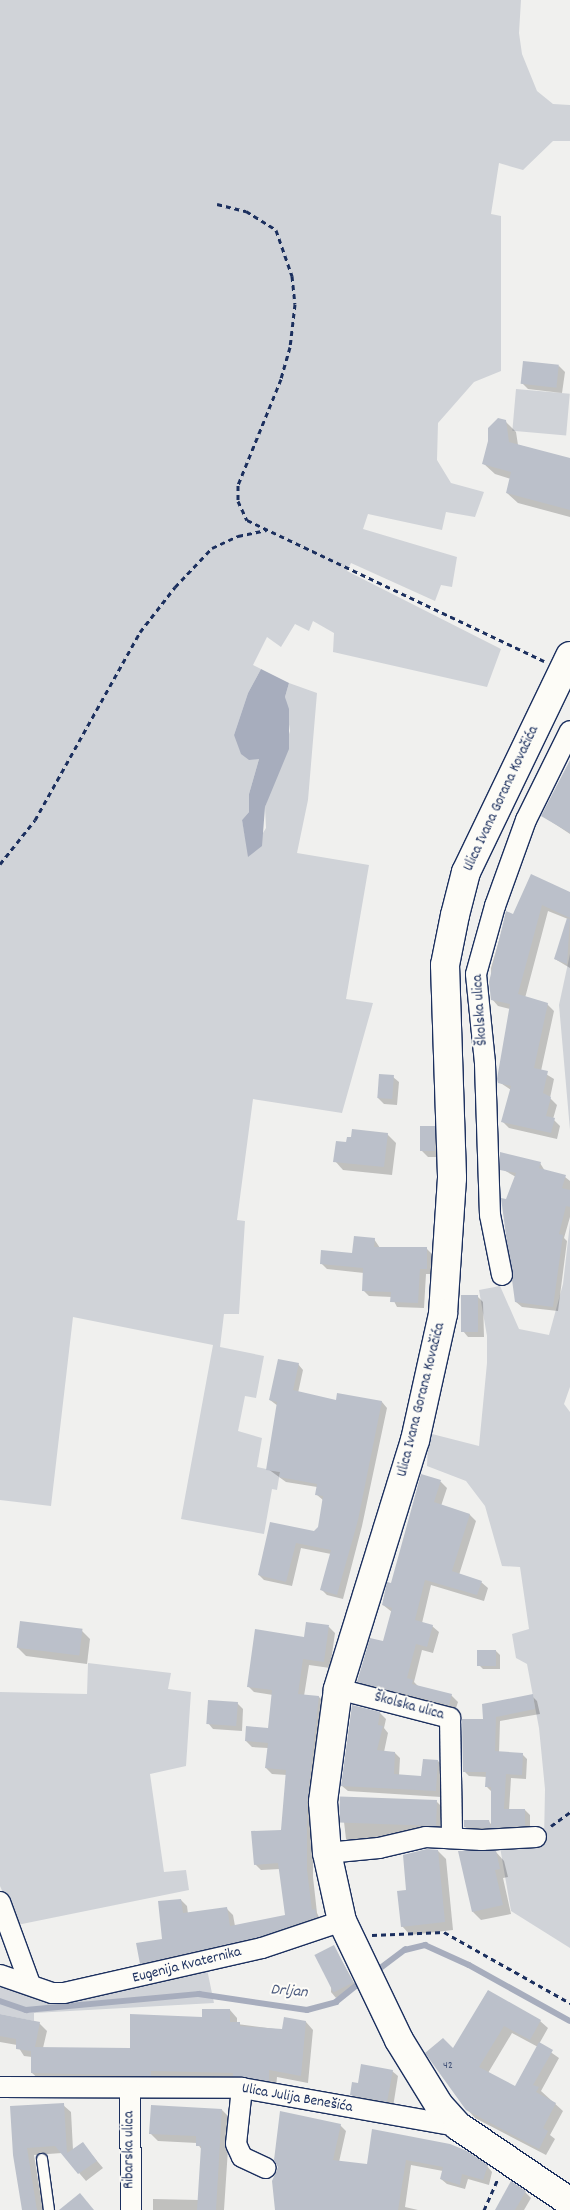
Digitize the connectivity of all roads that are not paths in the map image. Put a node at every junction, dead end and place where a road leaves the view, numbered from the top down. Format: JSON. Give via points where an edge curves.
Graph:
{"nodes":[{"id":1,"x":567,"y":664,"type":"edge"},
{"id":2,"x":570,"y":731,"type":"edge"},
{"id":3,"x":502,"y":1275,"type":"dead end"},
{"id":4,"x":338,"y":1689,"type":"junction"},
{"id":5,"x":536,"y":1837,"type":"road end"},
{"id":6,"x":452,"y":1838,"type":"junction"},
{"id":7,"x":327,"y":1853,"type":"junction"},
{"id":8,"x":0,"y":1902,"type":"edge"},
{"id":9,"x":350,"y":1939,"type":"junction"},
{"id":10,"x":0,"y":1975,"type":"edge"},
{"id":11,"x":30,"y":1984,"type":"junction"},
{"id":12,"x":0,"y":2086,"type":"edge"},
{"id":13,"x":242,"y":2088,"type":"junction"},
{"id":14,"x":130,"y":2089,"type":"junction"},
{"id":15,"x":458,"y":2126,"type":"junction"},
{"id":16,"x":42,"y":2159,"type":"dead end"},
{"id":17,"x":266,"y":2168,"type":"dead end"},
{"id":18,"x":570,"y":2202,"type":"edge"},
{"id":19,"x":49,"y":2210,"type":"edge"},
{"id":20,"x":131,"y":2210,"type":"edge"}],
"edges":[{"from":1,"to":4,"type":"main road","name":"Ulica Ivana Gorana Kovačića","via":[[466,872],[455,915],[445,965],[452,1178],[444,1314],[415,1440]]},
{"from":2,"to":3,"type":"street","name":"Školska ulica","via":[[526,820],[495,906],[476,974],[485,1063],[490,1215]]},
{"from":4,"to":6,"type":"street","name":"Školska ulica","via":[[450,1718]]},
{"from":4,"to":7,"type":"main road","name":"Ulica Ivana Gorana Kovačića","via":[[323,1802]]},
{"from":5,"to":6,"type":"street"},
{"from":6,"to":7,"type":"street","via":[[426,1837],[378,1848]]},
{"from":7,"to":9,"type":"main road","name":"Ulica Ivana Gorana Kovačića"},
{"from":8,"to":11,"type":"street"},
{"from":9,"to":11,"type":"street","name":"Eugenija Kvaternika","via":[[262,1948],[106,1986],[58,1993]]},
{"from":9,"to":15,"type":"main road","name":"Ulica Ivana Gorana Kovačića","via":[[383,2009],[440,2104]]},
{"from":10,"to":11,"type":"street","name":"Eugenija Kvaternika"},
{"from":12,"to":14,"type":"street","name":"Ulica Julija Benešića"},
{"from":13,"to":14,"type":"street","name":"Ulica Julija Benešića"},
{"from":13,"to":15,"type":"street","name":"Ulica Julija Benešića"},
{"from":13,"to":17,"type":"street","via":[[236,2144],[242,2157]]},
{"from":14,"to":20,"type":"street","name":"Ribarska ulica"},
{"from":15,"to":18,"type":"main road","name":"Ulica Julija Benešića"},
{"from":16,"to":19,"type":"lane"}]}
